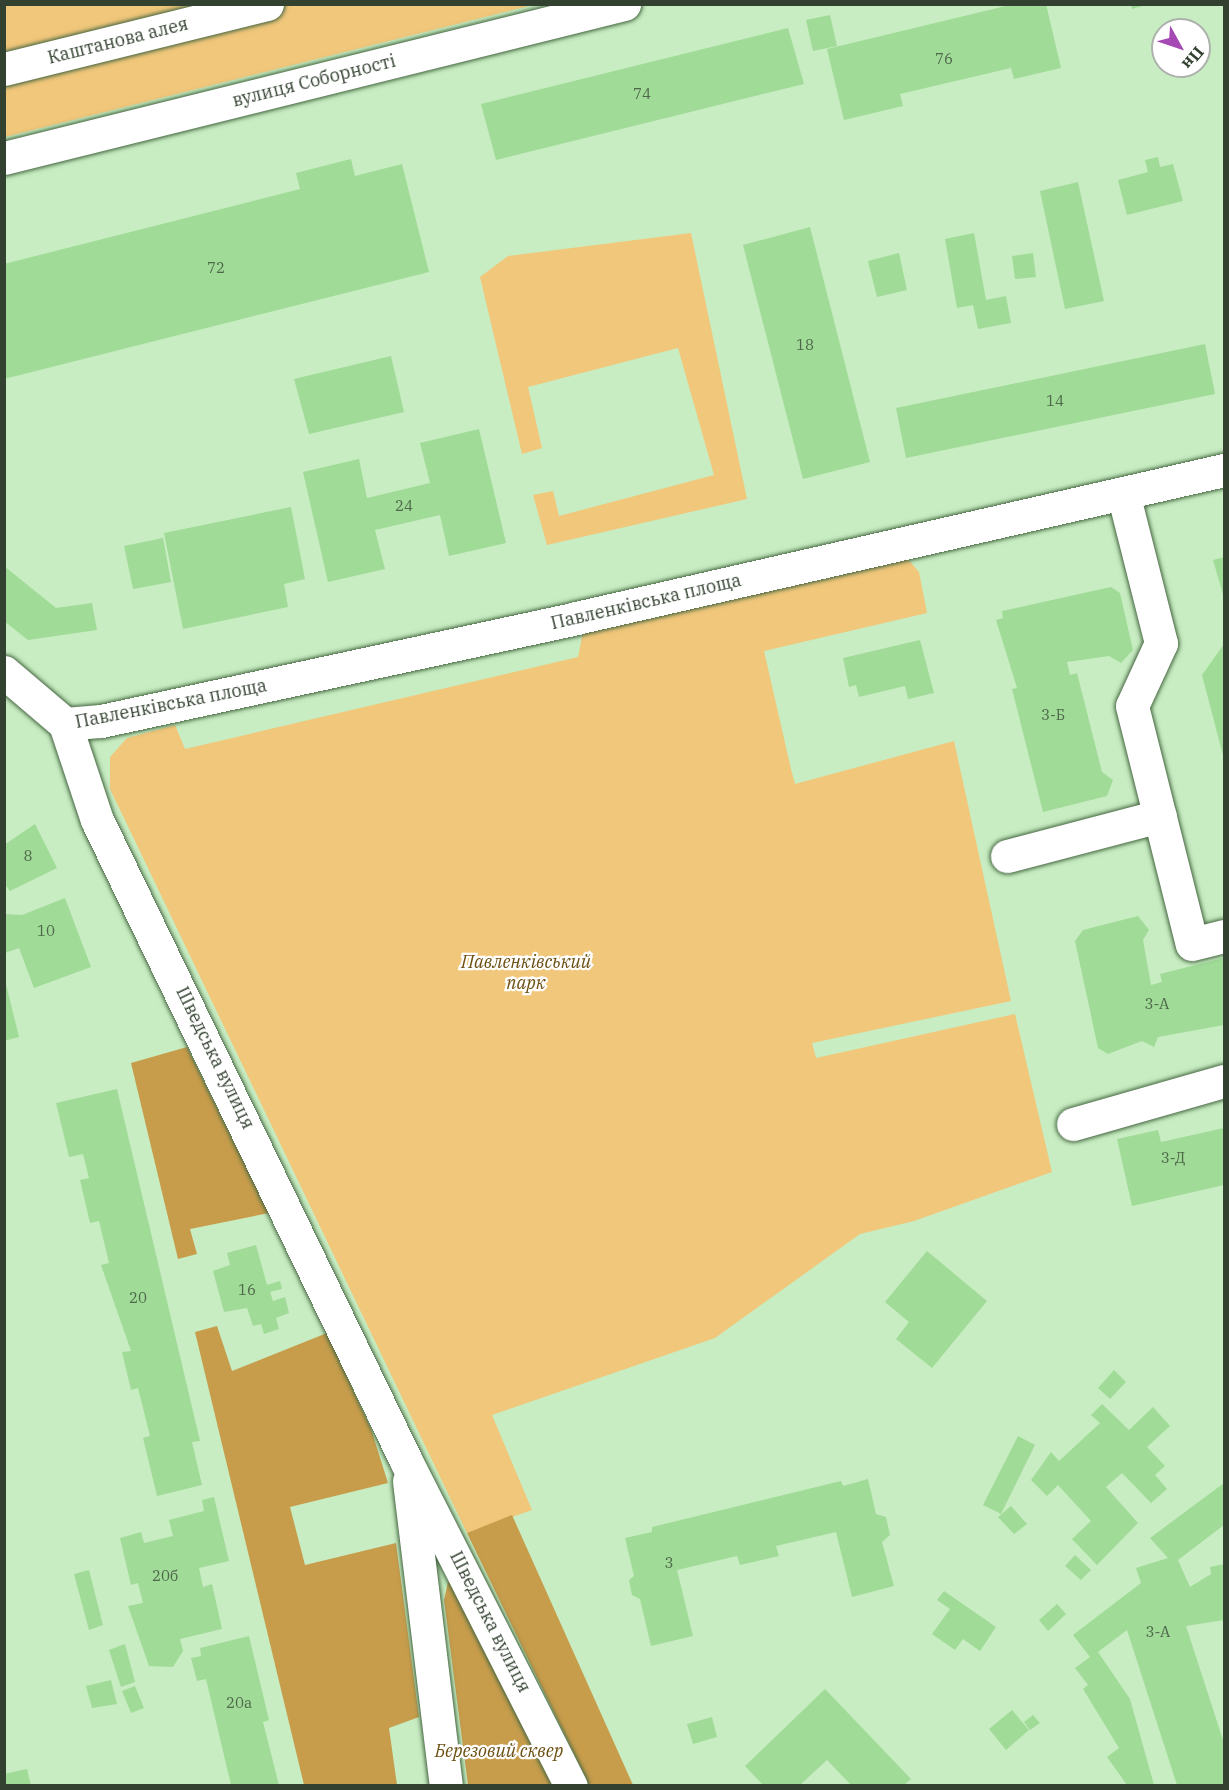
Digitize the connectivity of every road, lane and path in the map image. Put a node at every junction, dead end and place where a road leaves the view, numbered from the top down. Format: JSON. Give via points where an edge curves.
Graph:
{"nodes":[{"id":1,"x":267,"y":4,"type":"edge"},
{"id":2,"x":624,"y":4,"type":"edge"},
{"id":3,"x":4,"y":69,"type":"edge"},
{"id":4,"x":4,"y":158,"type":"edge"},
{"id":5,"x":1224,"y":470,"type":"edge"},
{"id":6,"x":1123,"y":493,"type":"junction"},
{"id":7,"x":4,"y":672,"type":"edge"},
{"id":8,"x":65,"y":724,"type":"junction"},
{"id":9,"x":1160,"y":816,"type":"junction"},
{"id":10,"x":1007,"y":856,"type":"dead end"},
{"id":11,"x":1224,"y":936,"type":"edge"},
{"id":12,"x":1224,"y":1081,"type":"edge"},
{"id":13,"x":1073,"y":1124,"type":"dead end"},
{"id":14,"x":406,"y":1461,"type":"junction"},
{"id":15,"x":447,"y":1785,"type":"edge"},
{"id":16,"x":571,"y":1785,"type":"edge"}],
"edges":[{"from":1,"to":3,"type":"street","name":"Каштанова алея"},
{"from":2,"to":4,"type":"street","name":"вулиця Соборності"},
{"from":5,"to":6,"type":"street","name":"Павленківська площа"},
{"from":6,"to":8,"type":"street","name":"Павленківська площа","via":[[576,618],[101,721]]},
{"from":6,"to":9,"type":"street","via":[[1161,643],[1132,706]]},
{"from":7,"to":8,"type":"street"},
{"from":8,"to":14,"type":"street","name":"Шведська вулиця","via":[[97,820]]},
{"from":9,"to":10,"type":"street"},
{"from":9,"to":11,"type":"street","via":[[1192,944]]},
{"from":12,"to":13,"type":"street"},
{"from":14,"to":15,"type":"street","name":"Шведська вулиця"},
{"from":14,"to":16,"type":"street","name":"Шведська вулиця"}]}
